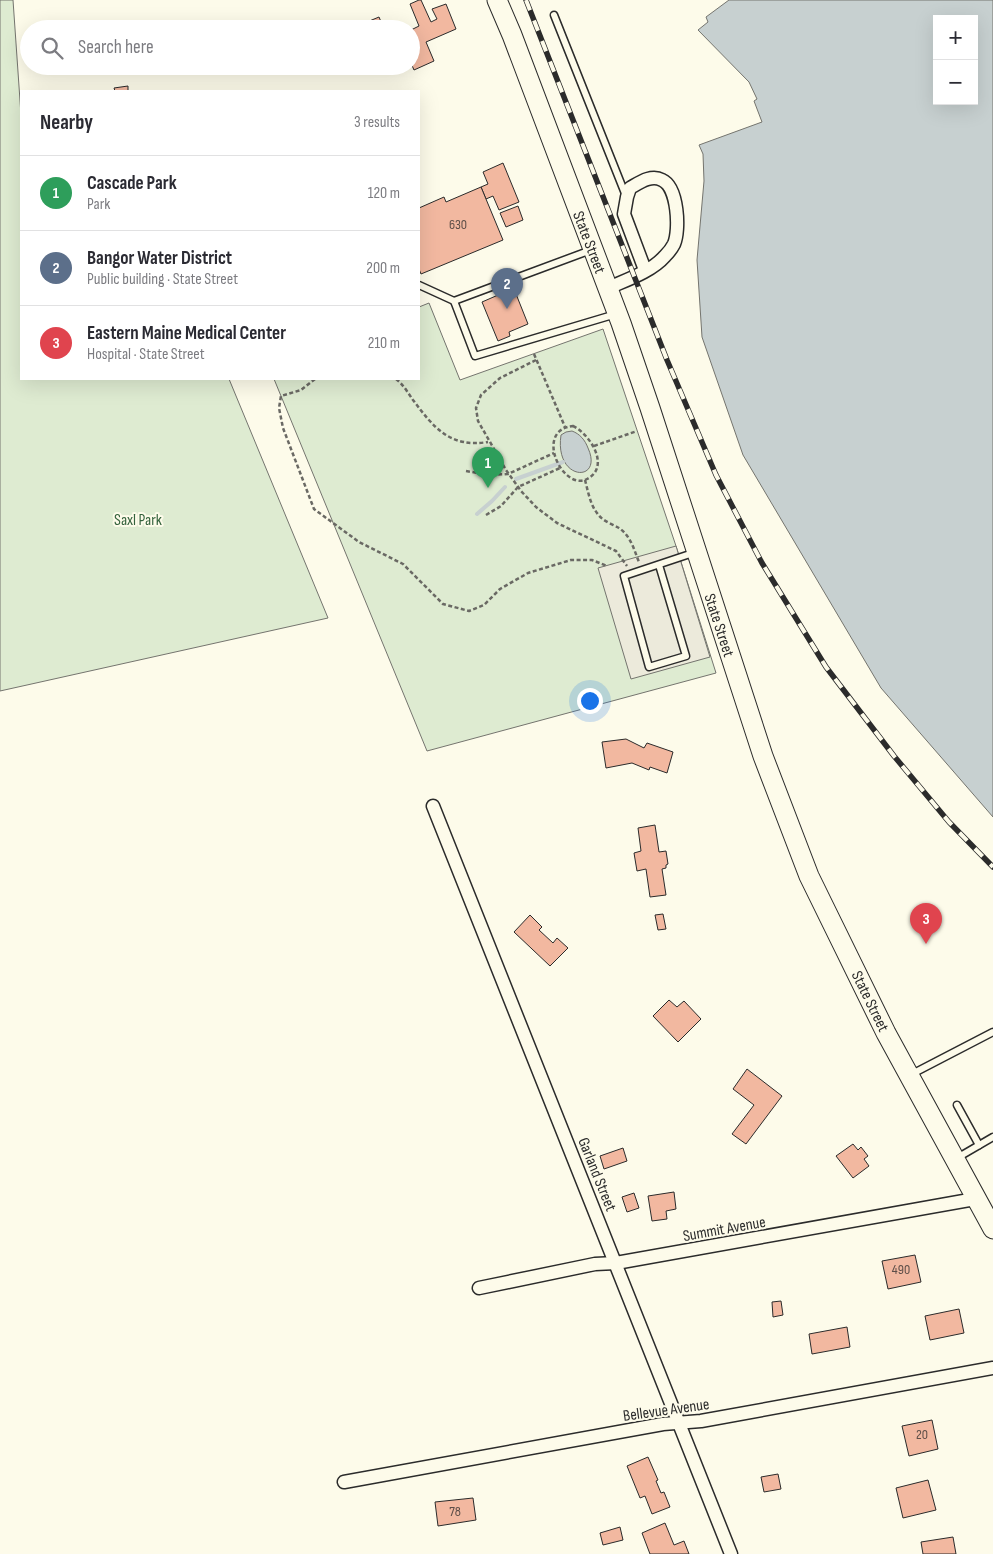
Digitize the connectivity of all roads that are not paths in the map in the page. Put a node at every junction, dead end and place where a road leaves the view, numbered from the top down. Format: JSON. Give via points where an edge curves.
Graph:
{"nodes":[{"id":1,"x":497,"y":0,"type":"edge"},
{"id":2,"x":554,"y":15,"type":"dead end"},
{"id":3,"x":627,"y":197,"type":"junction"},
{"id":4,"x":592,"y":249,"type":"junction"},
{"id":5,"x":646,"y":270,"type":"junction"},
{"id":6,"x":420,"y":285,"type":"edge"},
{"id":7,"x":608,"y":288,"type":"junction"},
{"id":8,"x":454,"y":301,"type":"junction"},
{"id":9,"x":617,"y":314,"type":"junction"},
{"id":10,"x":696,"y":552,"type":"junction"},
{"id":11,"x":659,"y":565,"type":"junction"},
{"id":12,"x":433,"y":806,"type":"dead end"},
{"id":13,"x":993,"y":1032,"type":"edge"},
{"id":14,"x":909,"y":1075,"type":"junction"},
{"id":15,"x":957,"y":1106,"type":"dead end"},
{"id":16,"x":993,"y":1136,"type":"edge"},
{"id":17,"x":979,"y":1145,"type":"junction"},
{"id":18,"x":954,"y":1160,"type":"junction"},
{"id":19,"x":975,"y":1199,"type":"junction"},
{"id":20,"x":990,"y":1219,"type":"edge"},
{"id":21,"x":616,"y":1263,"type":"junction"},
{"id":22,"x":479,"y":1288,"type":"dead end"},
{"id":23,"x":993,"y":1368,"type":"edge"},
{"id":24,"x":679,"y":1422,"type":"junction"},
{"id":25,"x":344,"y":1482,"type":"dead end"},
{"id":26,"x":731,"y":1554,"type":"edge"}],
"edges":[{"from":1,"to":4,"type":"main road","name":"State Street"},
{"from":2,"to":3,"type":"lane"},
{"from":3,"to":5,"type":"street","via":[[624,214]]},
{"from":3,"to":5,"type":"street","via":[[630,188],[653,178],[672,188],[677,218],[675,243],[664,258]]},
{"from":4,"to":7,"type":"main road","name":"State Street"},
{"from":4,"to":8,"type":"lane"},
{"from":5,"to":7,"type":"street"},
{"from":6,"to":8,"type":"lane"},
{"from":7,"to":9,"type":"main road","name":"State Street"},
{"from":8,"to":9,"type":"lane","via":[[475,356]]},
{"from":9,"to":10,"type":"main road","name":"State Street"},
{"from":10,"to":11,"type":"lane"},
{"from":10,"to":14,"type":"main road","name":"State Street","via":[[763,756],[809,876]]},
{"from":11,"to":11,"type":"lane","via":[[686,656],[649,667],[624,576]]},
{"from":12,"to":21,"type":"street","name":"Garland Street"},
{"from":13,"to":14,"type":"lane"},
{"from":14,"to":18,"type":"main road","name":"State Street"},
{"from":15,"to":17,"type":"lane"},
{"from":16,"to":17,"type":"lane"},
{"from":17,"to":18,"type":"lane"},
{"from":18,"to":19,"type":"main road","name":"State Street"},
{"from":19,"to":20,"type":"main road","name":"State Street"},
{"from":19,"to":21,"type":"street","name":"Summit Avenue"},
{"from":21,"to":22,"type":"street","name":"Summit Avenue","via":[[595,1264]]},
{"from":21,"to":24,"type":"street","name":"Garland Street"},
{"from":23,"to":24,"type":"street","name":"Bellevue Avenue","via":[[701,1421]]},
{"from":24,"to":25,"type":"street","name":"Bellevue Avenue"},
{"from":24,"to":26,"type":"street","name":"Garland Street"}]}
